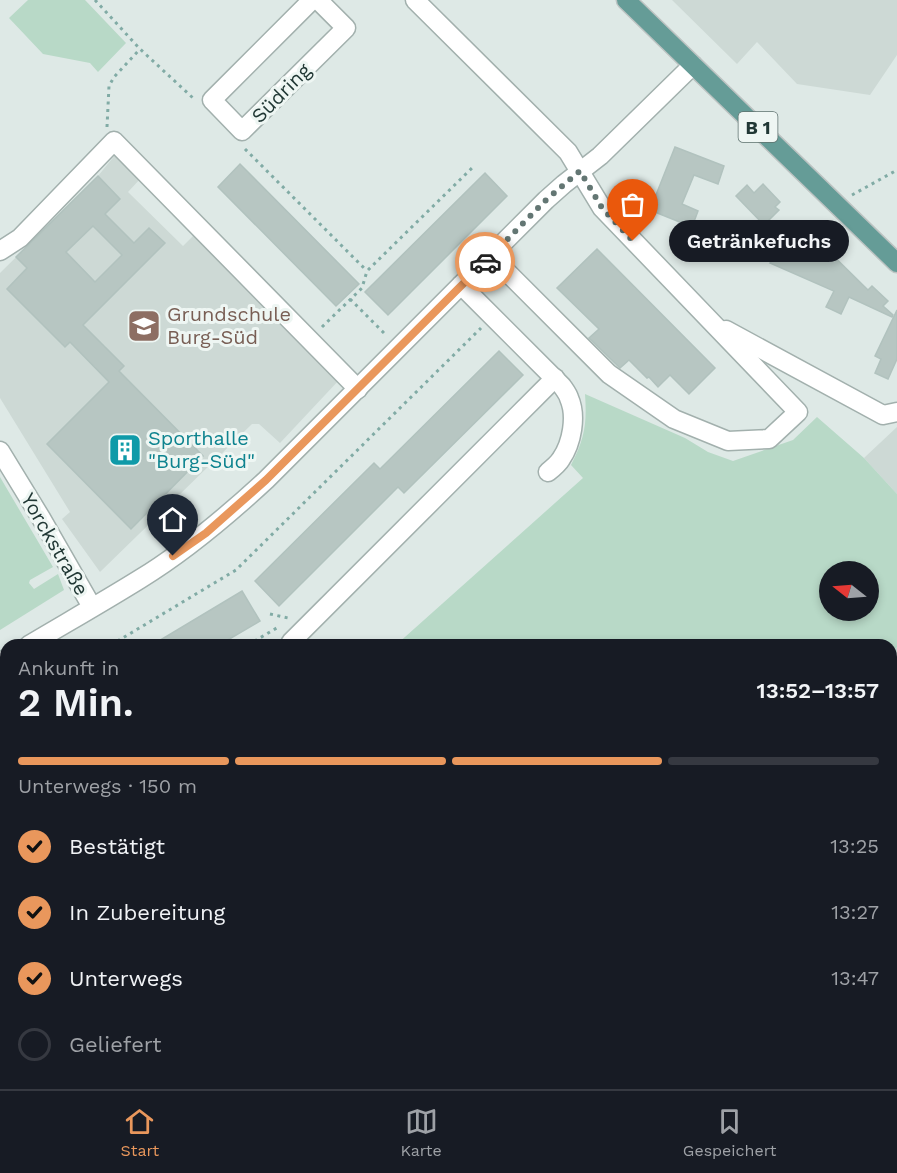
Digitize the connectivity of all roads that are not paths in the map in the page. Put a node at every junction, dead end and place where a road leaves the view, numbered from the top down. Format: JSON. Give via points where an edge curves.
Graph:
{"nodes":[{"id":1,"x":312,"y":0,"type":"edge"},
{"id":2,"x":318,"y":0,"type":"edge"},
{"id":3,"x":415,"y":0,"type":"edge"},
{"id":4,"x":626,"y":0,"type":"edge"},
{"id":5,"x":693,"y":65,"type":"junction"},
{"id":6,"x":580,"y":171,"type":"junction"},
{"id":7,"x":0,"y":251,"type":"edge"},
{"id":8,"x":491,"y":256,"type":"junction"},
{"id":9,"x":897,"y":263,"type":"edge"},
{"id":10,"x":461,"y":285,"type":"junction"},
{"id":11,"x":711,"y":322,"type":"junction"},
{"id":12,"x":555,"y":378,"type":"junction"},
{"id":13,"x":358,"y":389,"type":"junction"},
{"id":14,"x":897,"y":412,"type":"edge"},
{"id":15,"x":0,"y":451,"type":"edge"},
{"id":16,"x":548,"y":472,"type":"dead end"},
{"id":17,"x":92,"y":607,"type":"junction"},
{"id":18,"x":39,"y":639,"type":"edge"},
{"id":19,"x":294,"y":639,"type":"edge"}],
"edges":[{"from":1,"to":2,"type":"street","name":"Südring","via":[[212,100],[242,131],[346,28]]},
{"from":3,"to":6,"type":"street","via":[[568,152]]},
{"from":4,"to":5,"type":"main road","number":"B 1"},
{"from":5,"to":6,"type":"street"},
{"from":5,"to":9,"type":"main road","number":"B 1"},
{"from":6,"to":8,"type":"street"},
{"from":6,"to":11,"type":"street","via":[[602,208]]},
{"from":7,"to":13,"type":"street","via":[[20,238],[114,141]]},
{"from":8,"to":10,"type":"street"},
{"from":8,"to":11,"type":"street","via":[[609,374],[674,419],[728,441],[768,439],[798,412]]},
{"from":10,"to":12,"type":"street"},
{"from":10,"to":13,"type":"street"},
{"from":11,"to":14,"type":"street","via":[[883,415]]},
{"from":12,"to":16,"type":"street","via":[[569,398],[572,424],[566,450]]},
{"from":12,"to":19,"type":"street"},
{"from":13,"to":17,"type":"street","via":[[206,533],[141,579]]},
{"from":15,"to":17,"type":"street","name":"Yorckstraße"},
{"from":17,"to":18,"type":"street"}]}
